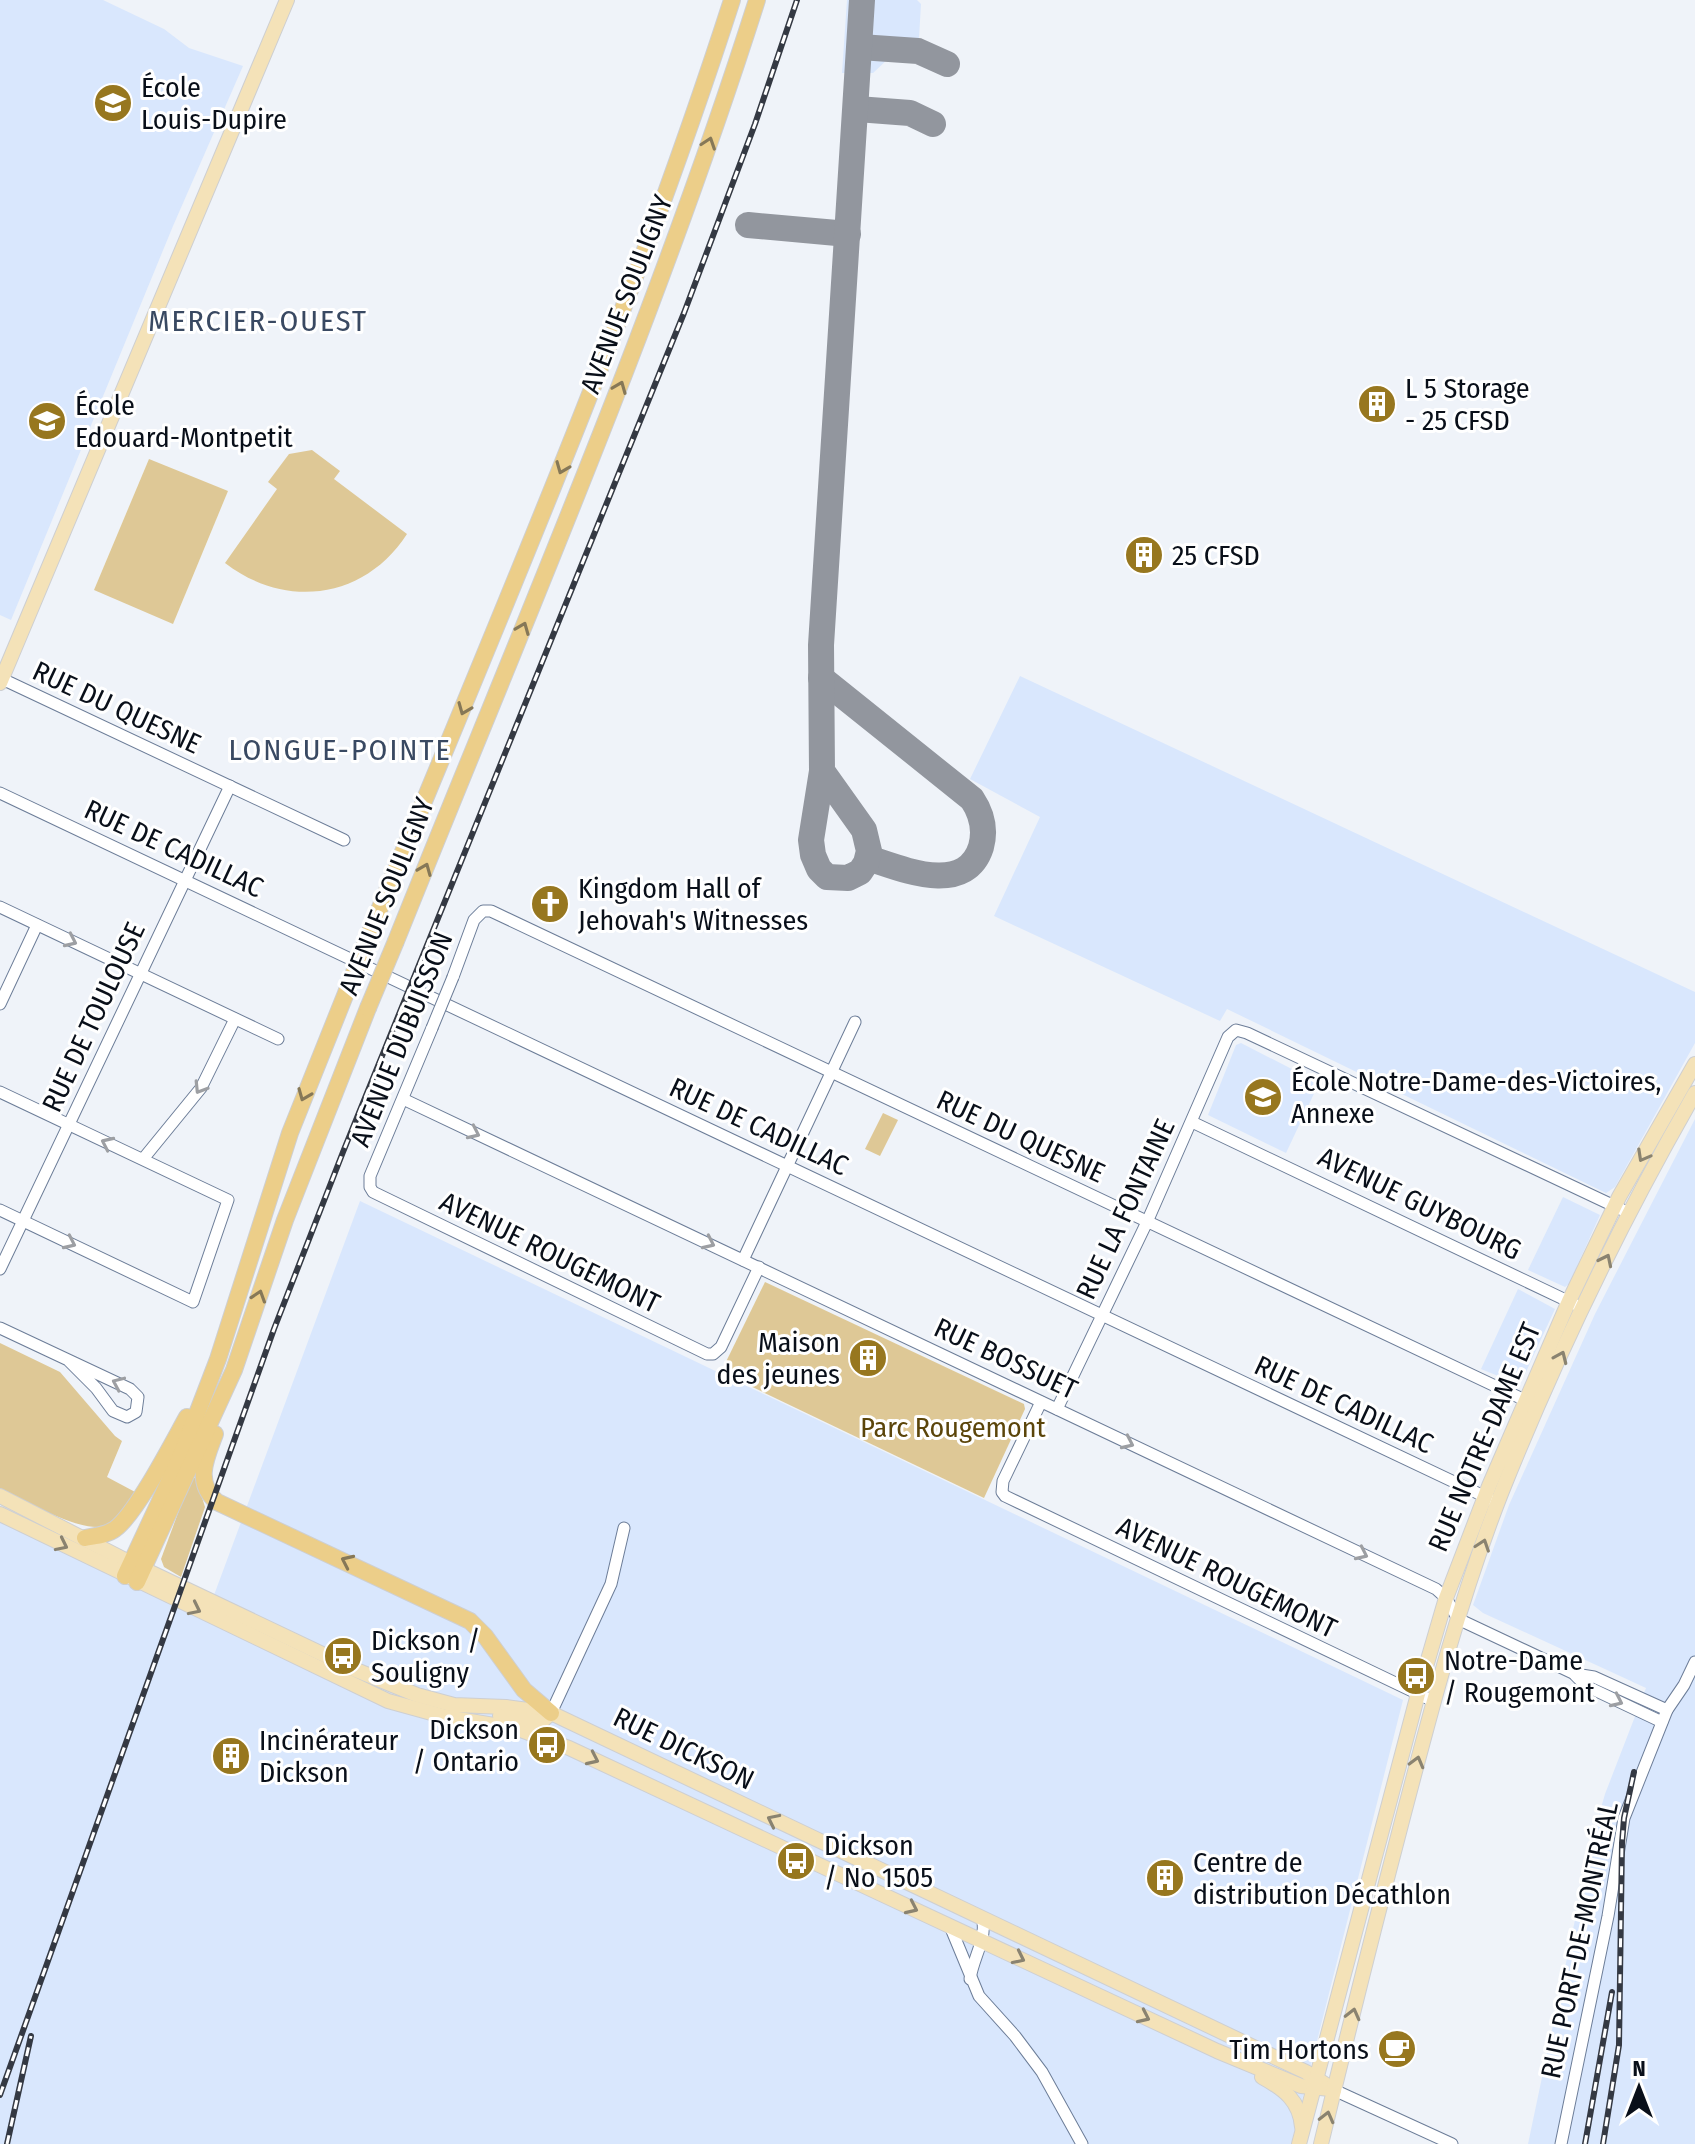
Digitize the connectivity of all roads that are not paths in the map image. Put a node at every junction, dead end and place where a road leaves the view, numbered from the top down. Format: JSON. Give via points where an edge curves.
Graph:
{"nodes":[{"id":1,"x":287,"y":0,"type":"edge"},
{"id":2,"x":732,"y":0,"type":"edge"},
{"id":3,"x":757,"y":0,"type":"edge"},
{"id":4,"x":1,"y":680,"type":"edge"},
{"id":5,"x":230,"y":786,"type":"junction"},
{"id":6,"x":0,"y":793,"type":"edge"},
{"id":7,"x":344,"y":840,"type":"dead end"},
{"id":8,"x":184,"y":880,"type":"junction"},
{"id":9,"x":0,"y":907,"type":"edge"},
{"id":10,"x":483,"y":911,"type":"joint"},
{"id":11,"x":37,"y":925,"type":"junction"},
{"id":12,"x":140,"y":973,"type":"junction"},
{"id":13,"x":0,"y":1004,"type":"edge"},
{"id":14,"x":235,"y":1019,"type":"junction"},
{"id":15,"x":855,"y":1022,"type":"dead end"},
{"id":16,"x":278,"y":1039,"type":"dead end"},
{"id":17,"x":1695,"y":1064,"type":"edge"},
{"id":18,"x":832,"y":1072,"type":"junction"},
{"id":19,"x":0,"y":1092,"type":"edge"},
{"id":20,"x":1695,"y":1093,"type":"edge"},
{"id":21,"x":403,"y":1099,"type":"junction"},
{"id":22,"x":1192,"y":1122,"type":"junction"},
{"id":23,"x":68,"y":1124,"type":"junction"},
{"id":24,"x":143,"y":1159,"type":"junction"},
{"id":25,"x":788,"y":1166,"type":"junction"},
{"id":26,"x":370,"y":1187,"type":"joint"},
{"id":27,"x":1614,"y":1207,"type":"junction"},
{"id":28,"x":0,"y":1210,"type":"edge"},
{"id":29,"x":1629,"y":1213,"type":"junction"},
{"id":30,"x":23,"y":1221,"type":"junction"},
{"id":31,"x":1147,"y":1222,"type":"junction"},
{"id":32,"x":743,"y":1260,"type":"junction"},
{"id":33,"x":759,"y":1267,"type":"junction"},
{"id":34,"x":0,"y":1269,"type":"edge"},
{"id":35,"x":1576,"y":1304,"type":"junction"},
{"id":36,"x":1101,"y":1316,"type":"junction"},
{"id":37,"x":0,"y":1328,"type":"edge"},
{"id":38,"x":218,"y":1359,"type":"junction"},
{"id":39,"x":69,"y":1361,"type":"junction"},
{"id":40,"x":234,"y":1370,"type":"junction"},
{"id":41,"x":1041,"y":1402,"type":"junction"},
{"id":42,"x":1532,"y":1404,"type":"junction"},
{"id":43,"x":1057,"y":1409,"type":"junction"},
{"id":44,"x":0,"y":1496,"type":"edge"},
{"id":45,"x":1491,"y":1499,"type":"junction"},
{"id":46,"x":0,"y":1514,"type":"edge"},
{"id":47,"x":624,"y":1528,"type":"dead end"},
{"id":48,"x":85,"y":1538,"type":"junction"},
{"id":49,"x":134,"y":1572,"type":"junction"},
{"id":50,"x":1446,"y":1598,"type":"junction"},
{"id":51,"x":1458,"y":1619,"type":"junction"},
{"id":52,"x":1695,"y":1662,"type":"edge"},
{"id":53,"x":1418,"y":1694,"type":"junction"},
{"id":54,"x":1433,"y":1701,"type":"junction"},
{"id":55,"x":551,"y":1713,"type":"junction"},
{"id":56,"x":432,"y":1714,"type":"junction"},
{"id":57,"x":1665,"y":1716,"type":"junction"},
{"id":58,"x":1386,"y":1854,"type":"junction"},
{"id":59,"x":983,"y":1919,"type":"junction"},
{"id":60,"x":950,"y":1926,"type":"junction"},
{"id":61,"x":983,"y":1941,"type":"junction"},
{"id":62,"x":1056,"y":1954,"type":"junction"},
{"id":63,"x":1048,"y":1972,"type":"junction"},
{"id":64,"x":970,"y":1979,"type":"junction"},
{"id":65,"x":1108,"y":1979,"type":"junction"},
{"id":66,"x":1100,"y":1997,"type":"junction"},
{"id":67,"x":1217,"y":2051,"type":"junction"},
{"id":68,"x":1316,"y":2083,"type":"junction"},
{"id":69,"x":1334,"y":2090,"type":"junction"},
{"id":70,"x":1300,"y":2138,"type":"edge"},
{"id":71,"x":1448,"y":2143,"type":"edge"},
{"id":72,"x":1082,"y":2144,"type":"edge"},
{"id":73,"x":1321,"y":2144,"type":"edge"},
{"id":74,"x":1561,"y":2144,"type":"edge"}],
"edges":[{"from":1,"to":4,"type":"main road"},
{"from":2,"to":38,"type":"highway","name":"AVENUE SOULIGNY","one_way":true,"bridge":true,"via":[[608,351],[290,1133]]},
{"from":40,"to":3,"type":"highway","name":"AVENUE SOULIGNY","one_way":true,"bridge":true,"via":[[293,1198],[623,380]]},
{"from":4,"to":5,"type":"street","name":"RUE DU QUESNE"},
{"from":5,"to":7,"type":"street","name":"RUE DU QUESNE"},
{"from":5,"to":8,"type":"street","name":"RUE DE TOULOUSE"},
{"from":6,"to":8,"type":"street","name":"RUE DE CADILLAC"},
{"from":8,"to":12,"type":"street","name":"RUE DE TOULOUSE"},
{"from":8,"to":25,"type":"street","name":"RUE DE CADILLAC"},
{"from":9,"to":11,"type":"street"},
{"from":10,"to":18,"type":"street","name":"RUE DU QUESNE"},
{"from":10,"to":21,"type":"street","name":"AVENUE DUBUISSON","bridge":true,"via":[[474,920]]},
{"from":11,"to":12,"type":"street","one_way":true},
{"from":11,"to":13,"type":"street"},
{"from":12,"to":14,"type":"street"},
{"from":12,"to":23,"type":"street","name":"RUE DE TOULOUSE"},
{"from":14,"to":16,"type":"street"},
{"from":14,"to":24,"type":"street","one_way":true,"via":[[201,1088]]},
{"from":15,"to":18,"type":"street"},
{"from":17,"to":27,"type":"main road","name":"RUE NOTRE-DAME EST","one_way":true},
{"from":18,"to":25,"type":"street"},
{"from":18,"to":31,"type":"street","name":"RUE DU QUESNE"},
{"from":19,"to":23,"type":"street"},
{"from":20,"to":29,"type":"main road","name":"RUE NOTRE-DAME EST"},
{"from":21,"to":26,"type":"street","name":"AVENUE DUBUISSON"},
{"from":21,"to":32,"type":"street","name":"RUE BOSSUET","one_way":true},
{"from":22,"to":27,"type":"street","name":"RUE LA FONTAINE","via":[[1228,1037],[1236,1030]]},
{"from":22,"to":31,"type":"street","name":"RUE LA FONTAINE"},
{"from":22,"to":35,"type":"street","name":"AVENUE GUYBOURG"},
{"from":24,"to":23,"type":"street","one_way":true},
{"from":23,"to":30,"type":"street","name":"RUE DE TOULOUSE"},
{"from":30,"to":24,"type":"street","one_way":true,"via":[[193,1302],[228,1200]]},
{"from":25,"to":32,"type":"street"},
{"from":25,"to":36,"type":"street","name":"RUE DE CADILLAC"},
{"from":26,"to":33,"type":"street","name":"AVENUE ROUGEMONT","via":[[701,1352],[713,1354],[721,1347]]},
{"from":27,"to":29,"type":"street"},
{"from":27,"to":35,"type":"main road","name":"RUE NOTRE-DAME EST"},
{"from":28,"to":30,"type":"street"},
{"from":35,"to":29,"type":"main road","name":"RUE NOTRE-DAME EST","one_way":true},
{"from":30,"to":34,"type":"street","name":"RUE DE TOULOUSE"},
{"from":31,"to":36,"type":"street","name":"RUE LA FONTAINE"},
{"from":31,"to":42,"type":"street","name":"RUE DU QUESNE"},
{"from":32,"to":33,"type":"street","name":"RUE BOSSUET"},
{"from":33,"to":41,"type":"street","name":"RUE BOSSUET"},
{"from":35,"to":42,"type":"main road","name":"RUE NOTRE-DAME EST"},
{"from":36,"to":43,"type":"street","name":"RUE LA FONTAINE"},
{"from":36,"to":45,"type":"street","name":"RUE DE CADILLAC"},
{"from":37,"to":39,"type":"street"},
{"from":38,"to":48,"type":"highway","via":[[125,1518],[110,1532]]},
{"from":38,"to":49,"type":"highway","name":"AVENUE SOULIGNY"},
{"from":39,"to":39,"type":"street","one_way":true,"via":[[116,1414],[127,1417],[136,1412],[138,1397],[130,1389]]},
{"from":40,"to":49,"type":"highway","name":"AVENUE SOULIGNY"},
{"from":55,"to":40,"type":"highway","one_way":true,"via":[[524,1690],[470,1621],[212,1498],[203,1467]]},
{"from":41,"to":43,"type":"street","name":"RUE BOSSUET"},
{"from":41,"to":53,"type":"street","name":"AVENUE ROUGEMONT","via":[[1003,1481],[1002,1492],[1008,1498]]},
{"from":42,"to":45,"type":"main road","name":"RUE NOTRE-DAME EST"},
{"from":43,"to":50,"type":"street","name":"RUE BOSSUET","one_way":true},
{"from":44,"to":48,"type":"main road","name":"RUE DICKSON"},
{"from":45,"to":50,"type":"main road","name":"RUE NOTRE-DAME EST"},
{"from":51,"to":45,"type":"main road","name":"RUE NOTRE-DAME EST","one_way":true},
{"from":46,"to":49,"type":"main road","name":"RUE DICKSON","one_way":true},
{"from":47,"to":55,"type":"street","via":[[611,1584]]},
{"from":48,"to":49,"type":"main road","name":"RUE DICKSON"},
{"from":49,"to":55,"type":"main road","name":"RUE DICKSON","via":[[417,1695],[454,1705]]},
{"from":49,"to":56,"type":"main road","name":"RUE DICKSON","one_way":true,"via":[[388,1701]]},
{"from":50,"to":51,"type":"street","name":"RUE BOSSUET"},
{"from":50,"to":53,"type":"main road","name":"RUE NOTRE-DAME EST"},
{"from":51,"to":54,"type":"main road","name":"RUE NOTRE-DAME EST"},
{"from":51,"to":57,"type":"street","via":[[1575,1674],[1594,1677]]},
{"from":52,"to":57,"type":"street","name":"RUE PORT-DE-MONTRÉAL"},
{"from":53,"to":54,"type":"street","name":"AVENUE ROUGEMONT"},
{"from":53,"to":58,"type":"main road","name":"RUE NOTRE-DAME EST"},
{"from":58,"to":54,"type":"main road","name":"RUE NOTRE-DAME EST","one_way":true},
{"from":55,"to":56,"type":"main road","via":[[541,1722]]},
{"from":59,"to":55,"type":"main road","name":"RUE DICKSON","one_way":true},
{"from":56,"to":60,"type":"main road","name":"RUE DICKSON","one_way":true,"via":[[508,1726],[555,1742]]},
{"from":57,"to":74,"type":"street","name":"RUE PORT-DE-MONTRÉAL","via":[[1624,1818]]},
{"from":58,"to":68,"type":"main road","name":"RUE NOTRE-DAME EST"},
{"from":69,"to":58,"type":"main road","name":"RUE NOTRE-DAME EST","one_way":true},
{"from":59,"to":61,"type":"street"},
{"from":59,"to":62,"type":"main road","name":"RUE DICKSON"},
{"from":60,"to":61,"type":"main road","name":"RUE DICKSON"},
{"from":60,"to":64,"type":"street"},
{"from":61,"to":63,"type":"main road","name":"RUE DICKSON","one_way":true},
{"from":61,"to":64,"type":"street"},
{"from":62,"to":63,"type":"main road"},
{"from":62,"to":65,"type":"main road","name":"RUE DICKSON"},
{"from":63,"to":66,"type":"main road","name":"RUE DICKSON"},
{"from":64,"to":72,"type":"street","via":[[1042,2072]]},
{"from":65,"to":66,"type":"main road"},
{"from":65,"to":68,"type":"main road","name":"RUE DICKSON"},
{"from":66,"to":67,"type":"main road","name":"RUE DICKSON","one_way":true},
{"from":67,"to":68,"type":"main road","name":"RUE DICKSON","via":[[1301,2086]]},
{"from":67,"to":70,"type":"main road","via":[[1287,2094],[1297,2105]]},
{"from":68,"to":69,"type":"main road","name":"RUE DICKSON"},
{"from":68,"to":70,"type":"main road","name":"RUE NOTRE-DAME EST"},
{"from":69,"to":71,"type":"street","name":"RUE DICKSON"},
{"from":73,"to":69,"type":"main road","name":"RUE NOTRE-DAME EST","one_way":true}]}
